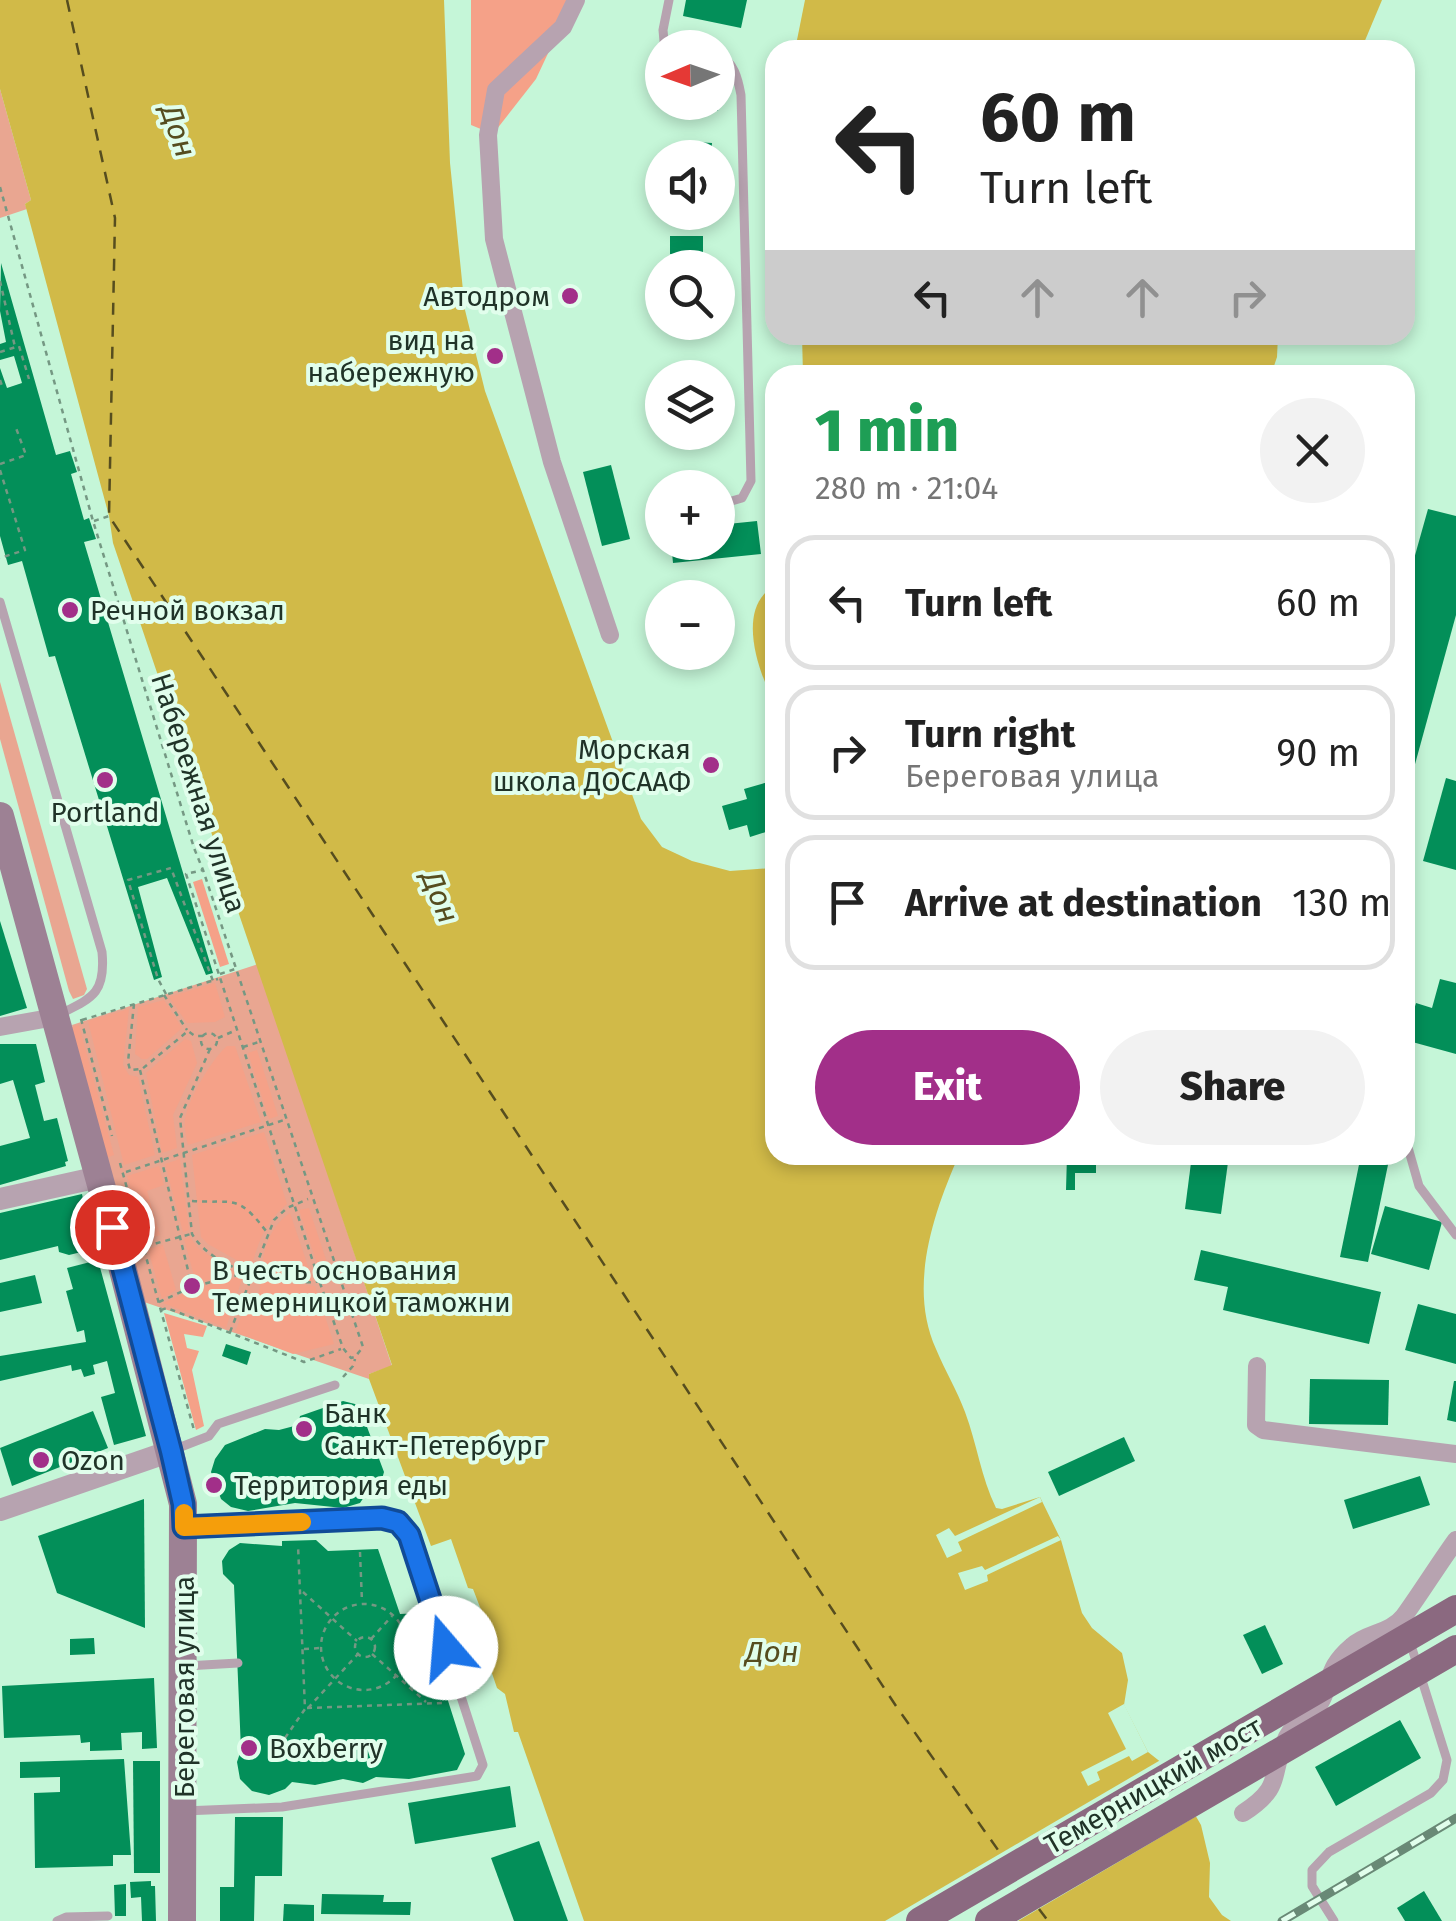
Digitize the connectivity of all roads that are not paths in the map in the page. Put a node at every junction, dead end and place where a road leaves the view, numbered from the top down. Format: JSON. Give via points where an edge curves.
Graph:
{"nodes":[{"id":1,"x":576,"y":0,"type":"edge"},
{"id":2,"x":669,"y":0,"type":"edge"},
{"id":3,"x":665,"y":30,"type":"edge"},
{"id":4,"x":735,"y":74,"type":"edge"},
{"id":5,"x":735,"y":500,"type":"edge"},
{"id":6,"x":0,"y":602,"type":"edge"},
{"id":7,"x":610,"y":635,"type":"dead end"},
{"id":8,"x":0,"y":816,"type":"edge"},
{"id":9,"x":71,"y":1014,"type":"junction"},
{"id":10,"x":0,"y":1027,"type":"edge"},
{"id":11,"x":1413,"y":1165,"type":"edge"},
{"id":12,"x":113,"y":1169,"type":"junction"},
{"id":13,"x":0,"y":1199,"type":"edge"},
{"id":14,"x":1456,"y":1235,"type":"edge"},
{"id":15,"x":1256,"y":1366,"type":"dead end"},
{"id":16,"x":334,"y":1385,"type":"road end"},
{"id":17,"x":184,"y":1446,"type":"junction"},
{"id":18,"x":1456,"y":1454,"type":"edge"},
{"id":19,"x":0,"y":1510,"type":"edge"},
{"id":20,"x":184,"y":1527,"type":"junction"},
{"id":21,"x":1456,"y":1540,"type":"edge"},
{"id":22,"x":1456,"y":1609,"type":"edge"},
{"id":23,"x":1403,"y":1617,"type":"junction"},
{"id":24,"x":1456,"y":1649,"type":"edge"},
{"id":25,"x":238,"y":1663,"type":"dead end"},
{"id":26,"x":184,"y":1666,"type":"junction"},
{"id":27,"x":183,"y":1812,"type":"junction"},
{"id":28,"x":1243,"y":1814,"type":"dead end"},
{"id":29,"x":108,"y":1916,"type":"dead end"},
{"id":30,"x":57,"y":1921,"type":"edge"},
{"id":31,"x":182,"y":1921,"type":"edge"},
{"id":32,"x":920,"y":1921,"type":"edge"},
{"id":33,"x":989,"y":1921,"type":"edge"},
{"id":34,"x":1334,"y":1921,"type":"edge"}],
"edges":[{"from":1,"to":7,"type":"street","via":[[563,27],[496,90],[488,135],[494,239],[552,462]]},
{"from":2,"to":3,"type":"lane"},
{"from":4,"to":5,"type":"lane","via":[[742,95],[751,481]]},
{"from":6,"to":9,"type":"lane","via":[[102,952],[101,987]]},
{"from":8,"to":9,"type":"main road","name":"Береговая улица"},
{"from":9,"to":10,"type":"street"},
{"from":9,"to":12,"type":"main road","name":"Береговая улица"},
{"from":11,"to":14,"type":"lane","via":[[1419,1186]]},
{"from":12,"to":13,"type":"street"},
{"from":12,"to":17,"type":"main road","name":"Береговая улица"},
{"from":15,"to":18,"type":"street","via":[[1256,1425],[1262,1430]]},
{"from":16,"to":17,"type":"lane","via":[[218,1424],[209,1436]]},
{"from":17,"to":19,"type":"street"},
{"from":17,"to":20,"type":"main road","name":"Береговая улица"},
{"from":20,"to":26,"type":"main road","name":"Береговая улица"},
{"from":20,"to":27,"type":"lane","via":[[382,1518],[403,1526],[483,1765],[477,1776],[302,1804]]},
{"from":21,"to":23,"type":"street"},
{"from":22,"to":32,"type":"main road","name":"Темерницкий мост","bridge":true},
{"from":23,"to":28,"type":"street","via":[[1336,1660],[1318,1707],[1285,1741],[1266,1798]]},
{"from":23,"to":34,"type":"lane","via":[[1447,1760],[1443,1780],[1329,1852],[1312,1870],[1312,1886]]},
{"from":24,"to":33,"type":"main road","name":"Темерницкий мост","bridge":true},
{"from":25,"to":26,"type":"lane"},
{"from":26,"to":27,"type":"main road","name":"Береговая улица"},
{"from":27,"to":31,"type":"main road","name":"Береговая улица"},
{"from":29,"to":30,"type":"lane"}]}
